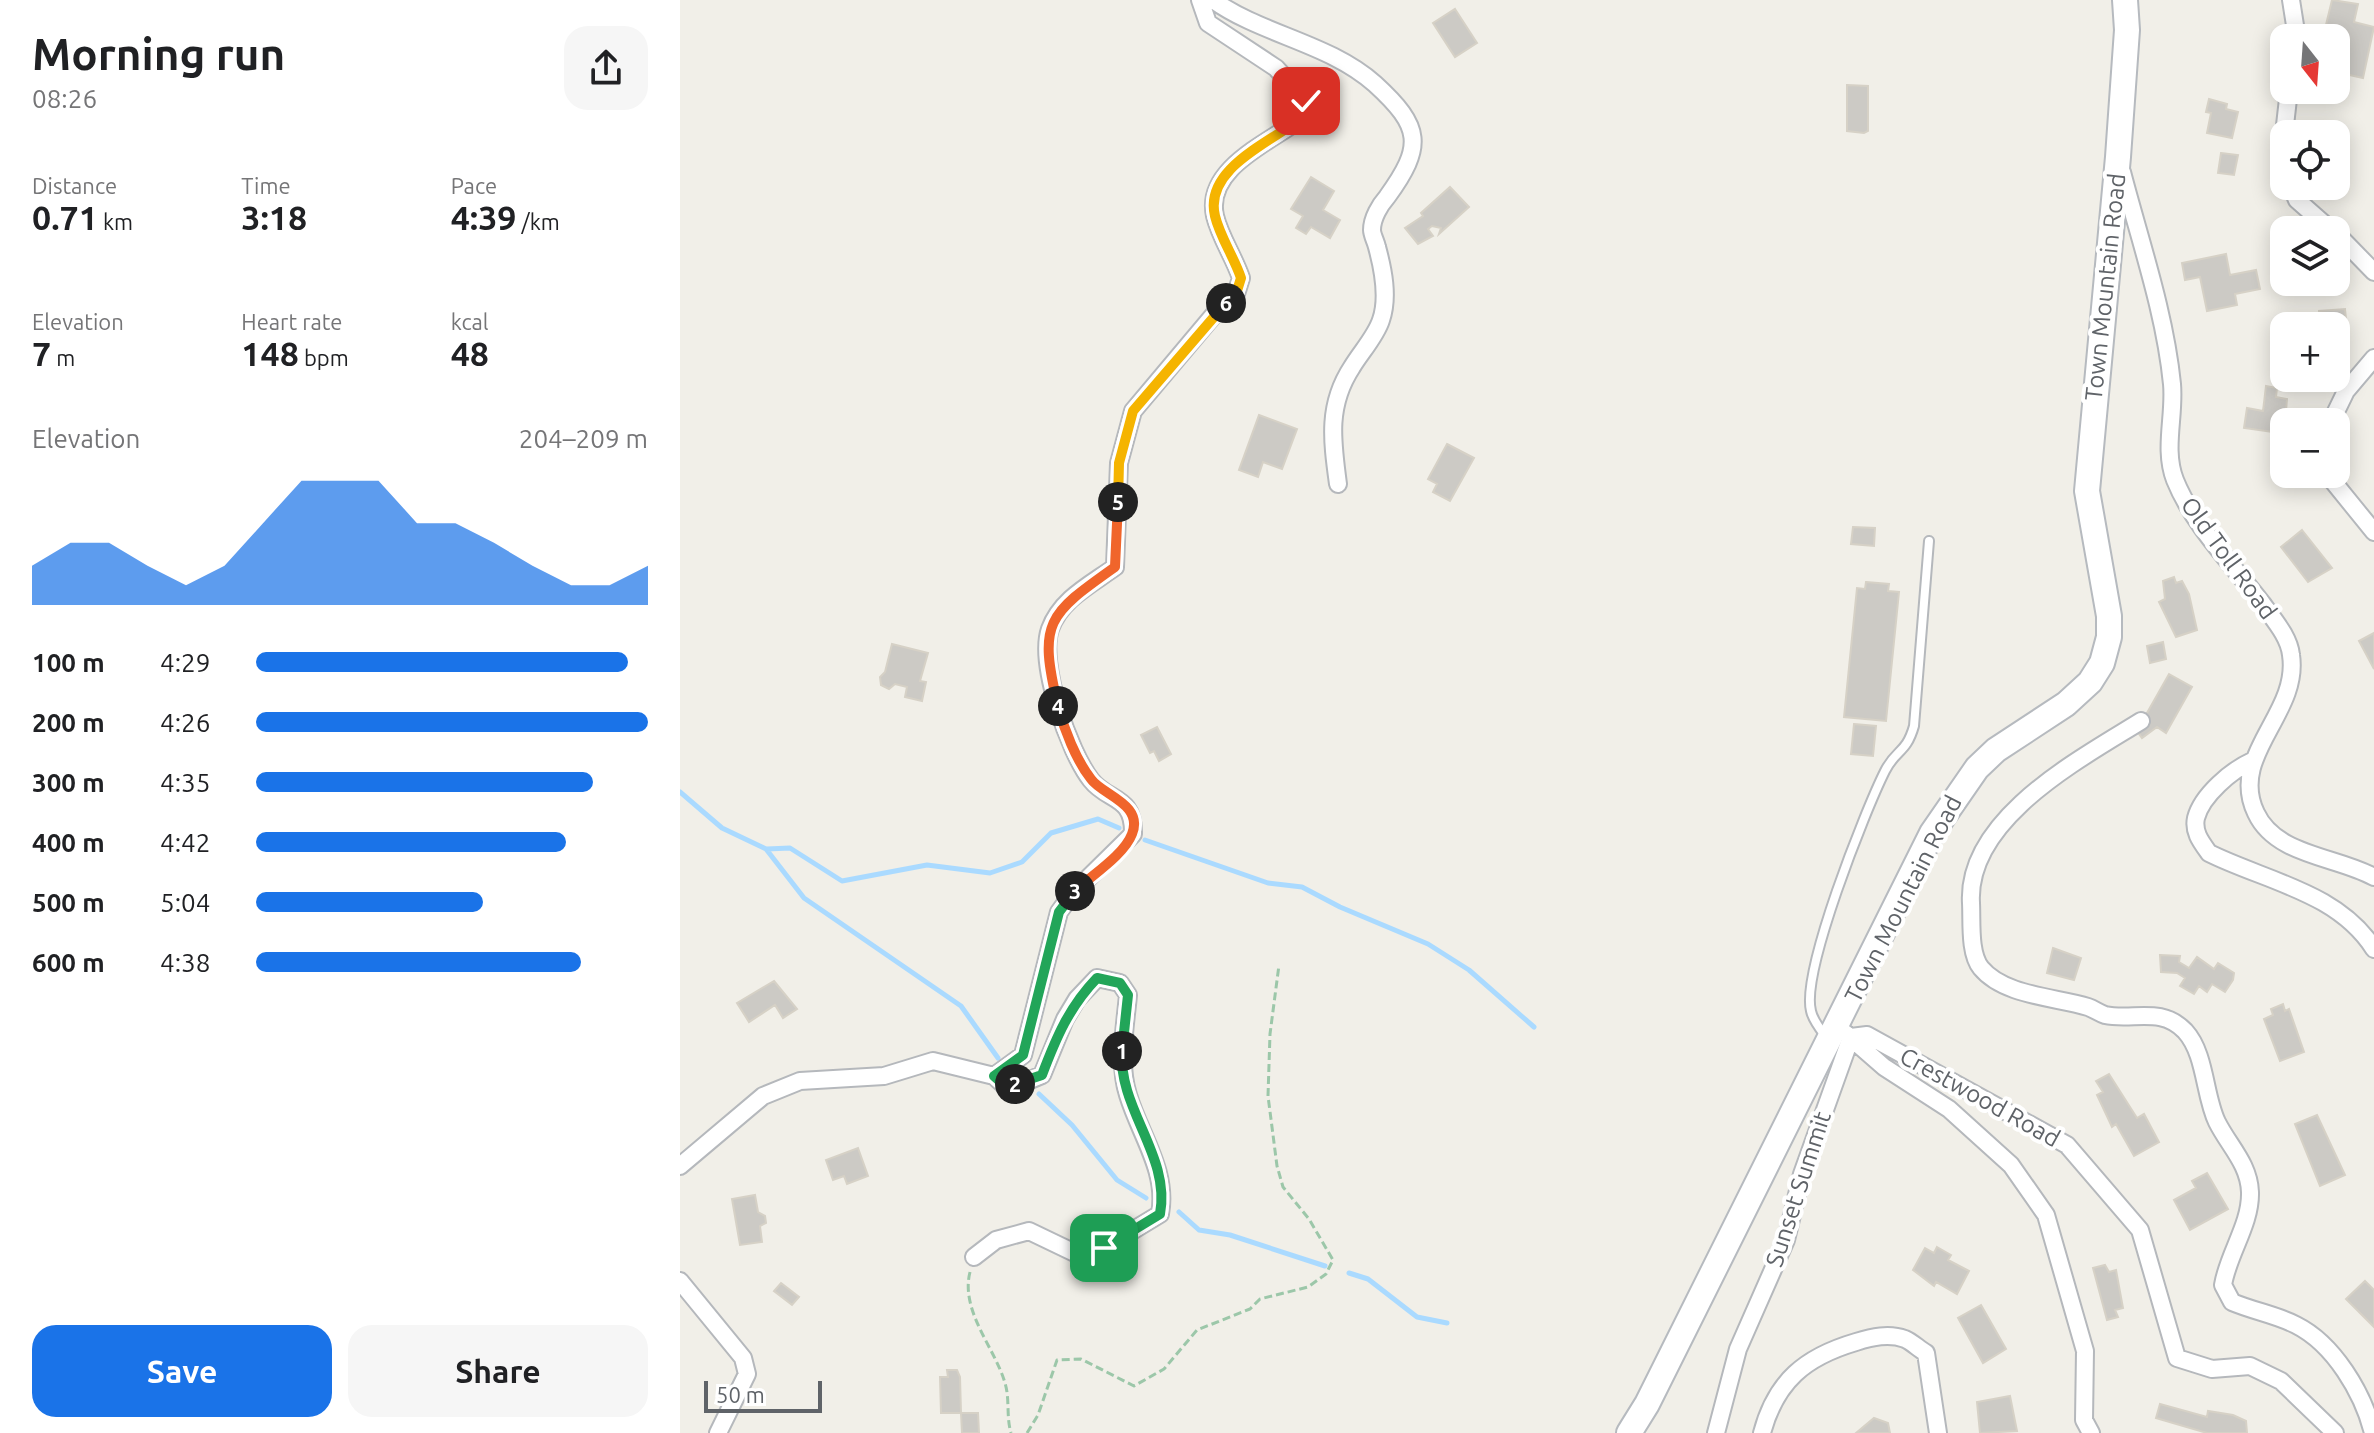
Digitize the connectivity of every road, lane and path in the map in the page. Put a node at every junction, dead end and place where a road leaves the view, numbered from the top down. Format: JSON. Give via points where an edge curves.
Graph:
{"nodes":[{"id":1,"x":1200,"y":0,"type":"edge"},
{"id":2,"x":1213,"y":0,"type":"edge"},
{"id":3,"x":2125,"y":0,"type":"edge"},
{"id":4,"x":2291,"y":0,"type":"edge"},
{"id":5,"x":2295,"y":24,"type":"edge"},
{"id":6,"x":2118,"y":157,"type":"junction"},
{"id":7,"x":2297,"y":200,"type":"edge"},
{"id":8,"x":2316,"y":216,"type":"edge"},
{"id":9,"x":2350,"y":248,"type":"edge"},
{"id":10,"x":2374,"y":272,"type":"edge"},
{"id":11,"x":2374,"y":358,"type":"edge"},
{"id":12,"x":2338,"y":408,"type":"edge"},
{"id":13,"x":1338,"y":484,"type":"dead end"},
{"id":14,"x":2338,"y":488,"type":"edge"},
{"id":15,"x":2374,"y":532,"type":"edge"},
{"id":16,"x":1929,"y":541,"type":"dead end"},
{"id":17,"x":2141,"y":721,"type":"dead end"},
{"id":18,"x":2252,"y":761,"type":"junction"},
{"id":19,"x":2374,"y":877,"type":"edge"},
{"id":20,"x":2374,"y":949,"type":"edge"},
{"id":21,"x":1279,"y":965,"type":"dead end"},
{"id":22,"x":1839,"y":1035,"type":"junction"},
{"id":23,"x":994,"y":1076,"type":"junction"},
{"id":24,"x":680,"y":1166,"type":"edge"},
{"id":25,"x":974,"y":1257,"type":"joint"},
{"id":26,"x":680,"y":1281,"type":"edge"},
{"id":27,"x":718,"y":1433,"type":"edge"},
{"id":28,"x":1011,"y":1433,"type":"edge"},
{"id":29,"x":1027,"y":1433,"type":"edge"},
{"id":30,"x":1629,"y":1433,"type":"edge"},
{"id":31,"x":1716,"y":1433,"type":"edge"},
{"id":32,"x":1762,"y":1433,"type":"edge"},
{"id":33,"x":1938,"y":1433,"type":"edge"},
{"id":34,"x":2091,"y":1433,"type":"edge"},
{"id":35,"x":2335,"y":1433,"type":"edge"},
{"id":36,"x":2373,"y":1433,"type":"edge"}],
"edges":[{"from":1,"to":23,"type":"street","via":[[1208,23],[1276,68],[1306,101],[1304,116],[1247,153],[1218,190],[1214,213],[1241,278],[1236,294],[1133,411],[1119,463],[1115,567],[1070,598],[1049,630],[1061,717],[1092,782],[1117,796],[1130,812],[1133,834],[1059,912],[1023,1055]]},
{"from":2,"to":13,"type":"street","via":[[1256,26],[1323,52],[1374,83],[1410,122],[1411,163],[1379,207],[1372,230],[1385,283],[1381,320],[1341,383],[1333,407]]},
{"from":3,"to":6,"type":"main road","name":"Town Mountain Road"},
{"from":4,"to":5,"type":"street"},
{"from":6,"to":18,"type":"street","name":"Old Toll Road","via":[[2172,385],[2169,447],[2174,477],[2291,650],[2288,696]]},
{"from":6,"to":22,"type":"main road","name":"Town Mountain Road","via":[[2087,491],[2109,616],[2102,663],[2066,704],[1996,750],[1959,789],[1932,833]]},
{"from":7,"to":8,"type":"street"},
{"from":9,"to":10,"type":"street"},
{"from":11,"to":12,"type":"street"},
{"from":14,"to":15,"type":"street"},
{"from":16,"to":22,"type":"lane","via":[[1914,726],[1908,747],[1890,761],[1864,813],[1813,972],[1810,1010]]},
{"from":17,"to":36,"type":"street","via":[[2060,772],[2011,813],[1993,836],[1974,871],[1970,896],[1980,967],[2004,985],[2105,1015],[2165,1016],[2186,1032],[2216,1120],[2244,1165],[2250,1194],[2223,1285],[2232,1302],[2296,1324],[2322,1344],[2354,1386]]},
{"from":18,"to":19,"type":"street","name":"Old Toll Road","via":[[2248,790],[2256,815],[2272,836]]},
{"from":18,"to":20,"type":"street","via":[[2232,770],[2207,801],[2196,818],[2197,836],[2209,853],[2323,900]]},
{"from":21,"to":29,"type":"path","via":[[1268,1096],[1277,1166],[1283,1187],[1333,1260],[1326,1274],[1308,1287],[1260,1299],[1250,1309],[1197,1330],[1164,1369],[1134,1386],[1081,1359],[1057,1360]]},
{"from":22,"to":30,"type":"main road","name":"Town Mountain Road"},
{"from":22,"to":31,"type":"street","name":"Sunset Summit","via":[[1786,1240],[1738,1349]]},
{"from":22,"to":34,"type":"street","via":[[1949,1109],[2011,1165],[2046,1215],[2085,1351],[2084,1420]]},
{"from":22,"to":35,"type":"street","name":"Crestwood Road","via":[[1867,1035],[2067,1145],[2140,1230],[2177,1358],[2212,1369],[2250,1366],[2281,1381]]},
{"from":23,"to":24,"type":"street","via":[[933,1061],[884,1076],[800,1081],[763,1096]]},
{"from":23,"to":25,"type":"street","via":[[1003,1084],[1042,1075],[1077,999],[1097,978],[1120,983],[1128,995],[1122,1056],[1127,1095],[1149,1142],[1163,1196],[1160,1214],[1104,1248],[1079,1255],[1029,1231],[996,1240]]},
{"from":25,"to":28,"type":"path","via":[[968,1283],[972,1307],[1007,1388]]},
{"from":26,"to":27,"type":"street","via":[[743,1358],[747,1374]]},
{"from":32,"to":33,"type":"street","via":[[1769,1408],[1814,1357],[1877,1336],[1904,1339],[1926,1353]]}]}
